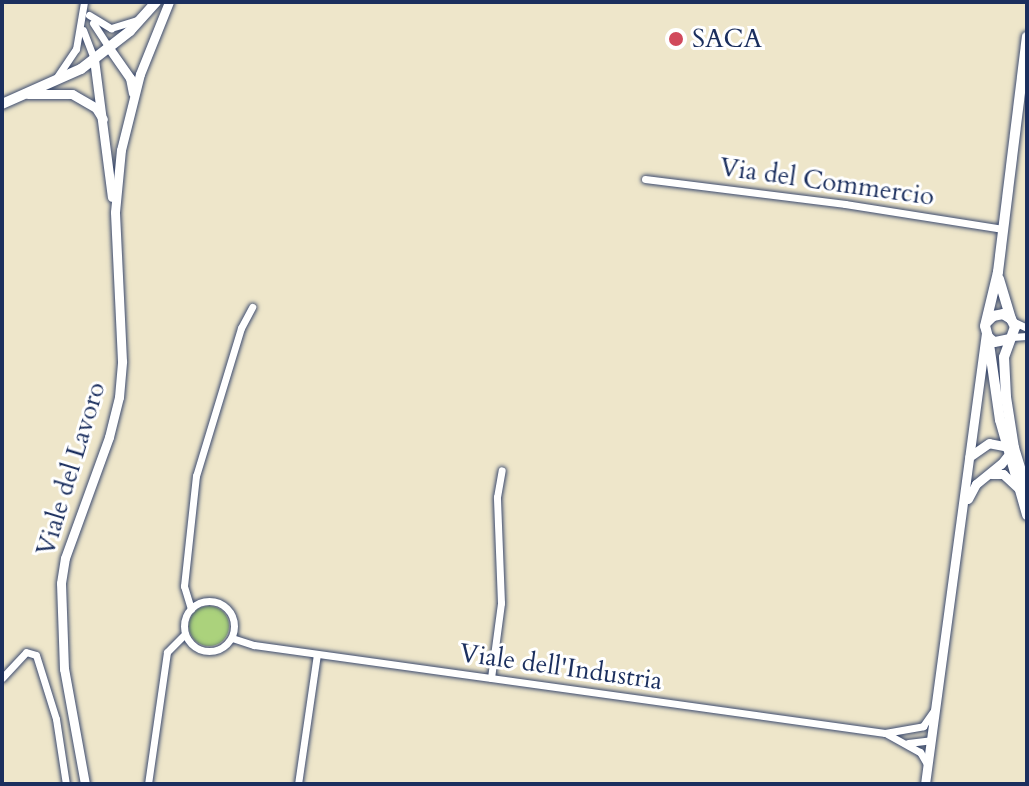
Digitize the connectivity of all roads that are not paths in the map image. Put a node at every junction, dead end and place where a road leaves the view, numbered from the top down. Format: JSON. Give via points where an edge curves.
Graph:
{"nodes":[{"id":1,"x":84,"y":2,"type":"edge"},
{"id":2,"x":156,"y":2,"type":"edge"},
{"id":3,"x":169,"y":2,"type":"edge"},
{"id":4,"x":144,"y":17,"type":"junction"},
{"id":5,"x":85,"y":18,"type":"junction"},
{"id":6,"x":1027,"y":37,"type":"edge"},
{"id":7,"x":109,"y":48,"type":"junction"},
{"id":8,"x":94,"y":59,"type":"junction"},
{"id":9,"x":49,"y":85,"type":"junction"},
{"id":10,"x":28,"y":94,"type":"junction"},
{"id":11,"x":133,"y":96,"type":"junction"},
{"id":12,"x":2,"y":104,"type":"edge"},
{"id":13,"x":105,"y":122,"type":"junction"},
{"id":14,"x":645,"y":179,"type":"dead end"},
{"id":15,"x":115,"y":212,"type":"junction"},
{"id":16,"x":1003,"y":229,"type":"junction"},
{"id":17,"x":998,"y":272,"type":"junction"},
{"id":18,"x":252,"y":307,"type":"dead end"},
{"id":19,"x":1012,"y":320,"type":"junction"},
{"id":20,"x":1027,"y":328,"type":"edge"},
{"id":21,"x":987,"y":331,"type":"junction"},
{"id":22,"x":1027,"y":336,"type":"edge"},
{"id":23,"x":1011,"y":338,"type":"junction"},
{"id":24,"x":1009,"y":450,"type":"junction"},
{"id":25,"x":968,"y":457,"type":"junction"},
{"id":26,"x":502,"y":470,"type":"dead end"},
{"id":27,"x":984,"y":476,"type":"junction"},
{"id":28,"x":1022,"y":489,"type":"edge"},
{"id":29,"x":1027,"y":515,"type":"edge"},
{"id":30,"x":963,"y":518,"type":"junction"},
{"id":31,"x":191,"y":609,"type":"junction"},
{"id":32,"x":185,"y":634,"type":"junction"},
{"id":33,"x":232,"y":638,"type":"junction"},
{"id":34,"x":317,"y":654,"type":"junction"},
{"id":35,"x":2,"y":678,"type":"edge"},
{"id":36,"x":491,"y":678,"type":"junction"},
{"id":37,"x":936,"y":708,"type":"junction"},
{"id":38,"x":913,"y":729,"type":"junction"},
{"id":39,"x":885,"y":733,"type":"junction"},
{"id":40,"x":931,"y":740,"type":"junction"},
{"id":41,"x":906,"y":742,"type":"junction"},
{"id":42,"x":927,"y":765,"type":"junction"},
{"id":43,"x":66,"y":784,"type":"edge"},
{"id":44,"x":85,"y":784,"type":"edge"},
{"id":45,"x":148,"y":784,"type":"edge"},
{"id":46,"x":298,"y":784,"type":"edge"},
{"id":47,"x":925,"y":784,"type":"edge"}],
"edges":[{"from":1,"to":5,"type":"street"},
{"from":2,"to":4,"type":"main road"},
{"from":3,"to":11,"type":"street","name":"Viale del Lavoro"},
{"from":4,"to":5,"type":"street","via":[[111,28]]},
{"from":4,"to":7,"type":"main road"},
{"from":5,"to":7,"type":"street"},
{"from":5,"to":8,"type":"street"},
{"from":5,"to":9,"type":"street","via":[[74,56]]},
{"from":6,"to":16,"type":"main road"},
{"from":7,"to":8,"type":"main road"},
{"from":7,"to":11,"type":"street","via":[[130,78]]},
{"from":8,"to":9,"type":"main road"},
{"from":8,"to":13,"type":"street","name":"Viale del Lavoro"},
{"from":9,"to":10,"type":"main road"},
{"from":10,"to":12,"type":"main road"},
{"from":10,"to":13,"type":"street","via":[[72,94],[96,108]]},
{"from":11,"to":15,"type":"street","name":"Viale del Lavoro"},
{"from":13,"to":15,"type":"street","name":"Viale del Lavoro"},
{"from":14,"to":16,"type":"street","name":"Via del Commercio"},
{"from":15,"to":44,"type":"street","name":"Viale del Lavoro","via":[[121,389],[61,583],[64,669]]},
{"from":16,"to":17,"type":"main road"},
{"from":17,"to":19,"type":"main road"},
{"from":17,"to":21,"type":"main road"},
{"from":18,"to":31,"type":"street","via":[[196,476],[184,586]]},
{"from":19,"to":20,"type":"street"},
{"from":19,"to":21,"type":"main road","via":[[998,314]]},
{"from":19,"to":23,"type":"main road"},
{"from":21,"to":23,"type":"main road","via":[[999,343]]},
{"from":21,"to":24,"type":"main road"},
{"from":21,"to":25,"type":"street"},
{"from":22,"to":23,"type":"street"},
{"from":23,"to":24,"type":"main road","via":[[1004,367]]},
{"from":24,"to":25,"type":"street","via":[[989,443]]},
{"from":24,"to":27,"type":"street"},
{"from":24,"to":28,"type":"main road"},
{"from":25,"to":30,"type":"street"},
{"from":26,"to":36,"type":"street","via":[[497,497],[501,603]]},
{"from":27,"to":28,"type":"street","via":[[1003,474]]},
{"from":27,"to":30,"type":"street","via":[[971,490]]},
{"from":28,"to":29,"type":"main road"},
{"from":30,"to":37,"type":"street"},
{"from":31,"to":32,"type":"street"},
{"from":31,"to":33,"type":"street","via":[[206,601],[224,605],[234,620]]},
{"from":32,"to":33,"type":"street","via":[[207,652],[219,650]]},
{"from":32,"to":45,"type":"street","via":[[171,644],[165,659]]},
{"from":33,"to":34,"type":"street","name":"Viale dell'Industria"},
{"from":34,"to":36,"type":"street","name":"Viale dell'Industria"},
{"from":34,"to":46,"type":"street"},
{"from":35,"to":43,"type":"street","via":[[26,652],[36,655],[56,719]]},
{"from":36,"to":39,"type":"street","name":"Viale dell'Industria"},
{"from":37,"to":38,"type":"street","via":[[923,726]]},
{"from":37,"to":40,"type":"street"},
{"from":38,"to":39,"type":"street","name":"Viale dell'Industria"},
{"from":38,"to":40,"type":"street"},
{"from":39,"to":41,"type":"street","name":"Viale dell'Industria"},
{"from":40,"to":41,"type":"street","name":"Viale dell'Industria"},
{"from":40,"to":42,"type":"street"},
{"from":41,"to":42,"type":"street","name":"Viale dell'Industria"},
{"from":42,"to":47,"type":"street"}]}
